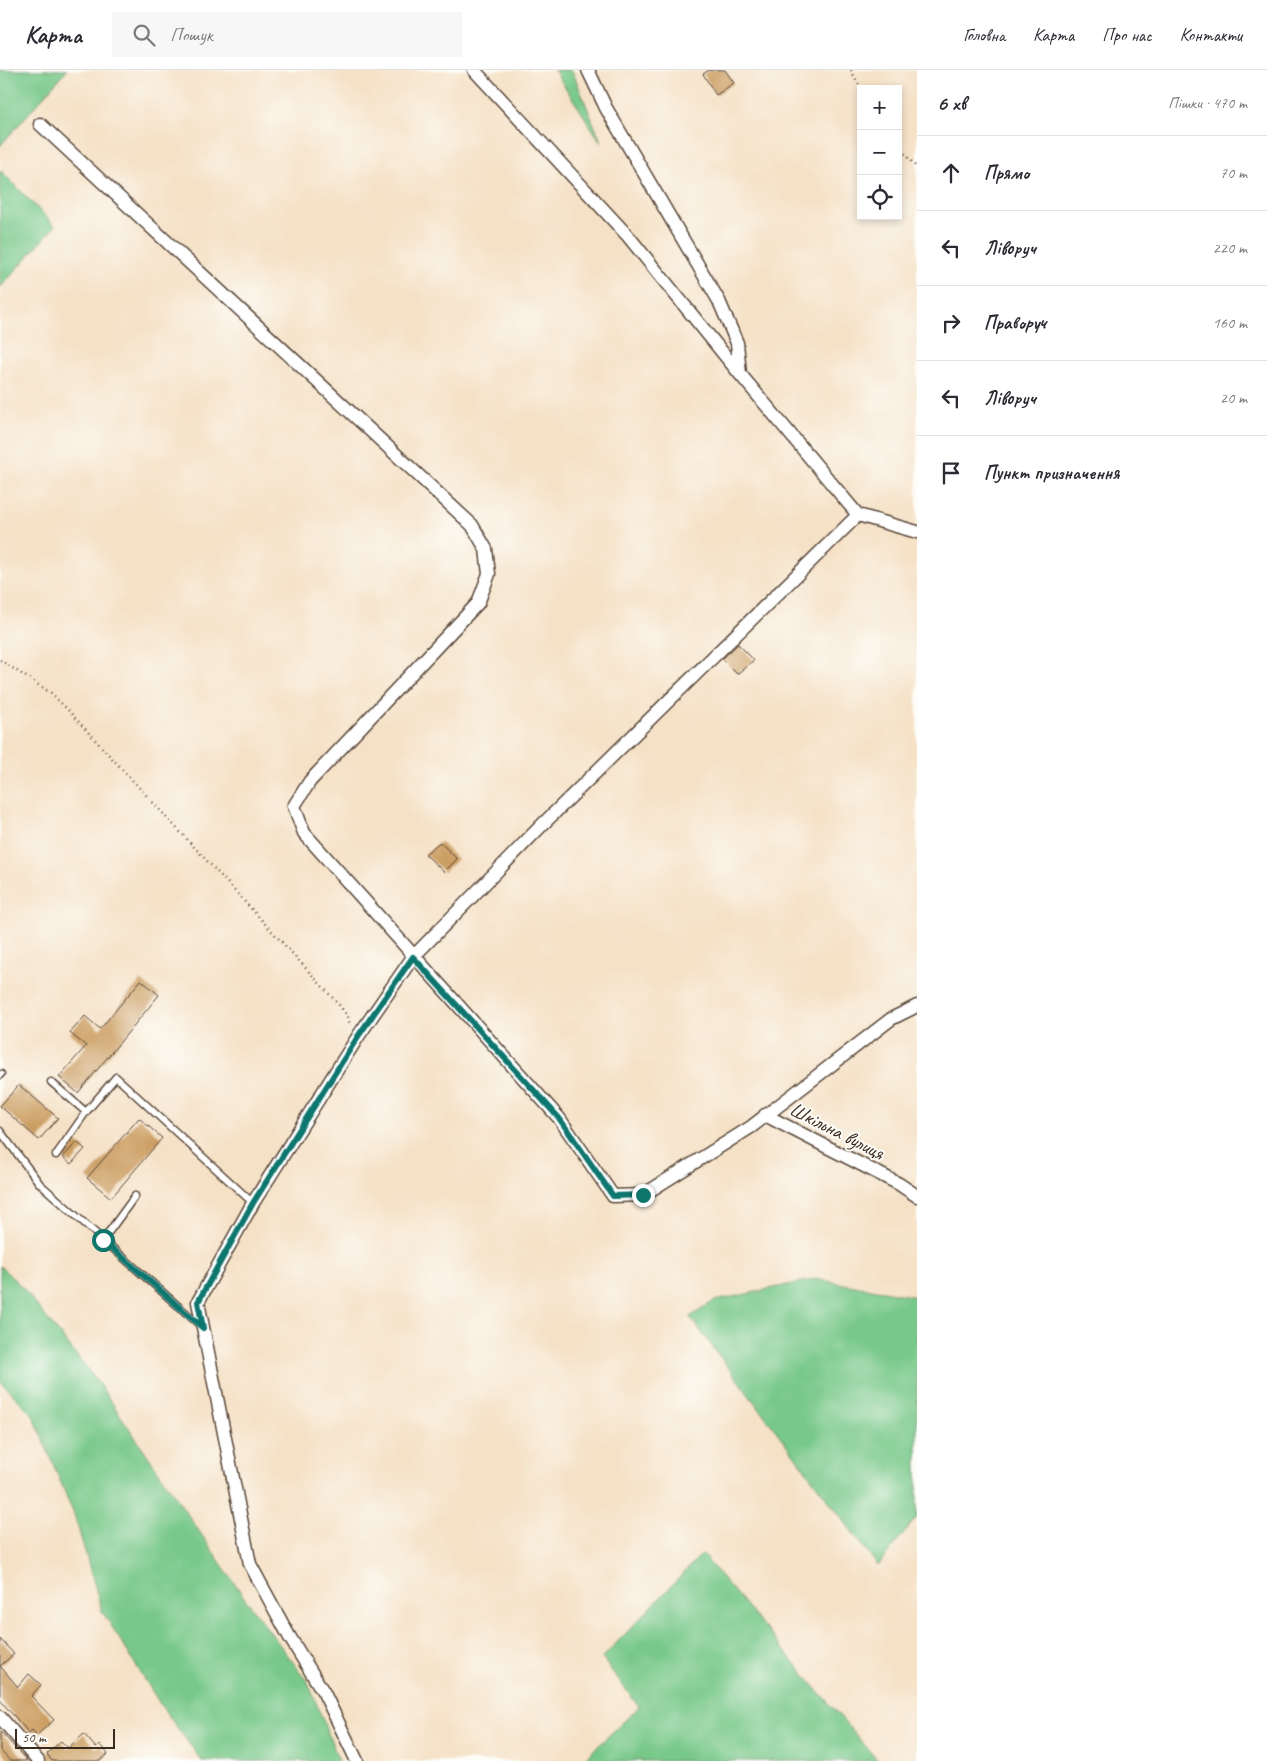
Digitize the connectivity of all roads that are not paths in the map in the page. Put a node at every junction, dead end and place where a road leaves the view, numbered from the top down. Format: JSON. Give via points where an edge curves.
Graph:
{"nodes":[{"id":1,"x":474,"y":70,"type":"edge"},
{"id":2,"x":588,"y":70,"type":"edge"},
{"id":3,"x":40,"y":124,"type":"dead end"},
{"id":4,"x":740,"y":374,"type":"junction"},
{"id":5,"x":858,"y":515,"type":"junction"},
{"id":6,"x":917,"y":532,"type":"edge"},
{"id":7,"x":413,"y":957,"type":"junction"},
{"id":8,"x":917,"y":1006,"type":"edge"},
{"id":9,"x":51,"y":1082,"type":"dead end"},
{"id":10,"x":86,"y":1112,"type":"junction"},
{"id":11,"x":765,"y":1115,"type":"junction"},
{"id":12,"x":0,"y":1131,"type":"edge"},
{"id":13,"x":56,"y":1154,"type":"dead end"},
{"id":14,"x":136,"y":1196,"type":"dead end"},
{"id":15,"x":917,"y":1196,"type":"edge"},
{"id":16,"x":253,"y":1203,"type":"junction"},
{"id":17,"x":103,"y":1240,"type":"junction"},
{"id":18,"x":203,"y":1328,"type":"junction"},
{"id":19,"x":0,"y":1718,"type":"edge"},
{"id":20,"x":38,"y":1761,"type":"edge"},
{"id":21,"x":357,"y":1761,"type":"edge"}],
"edges":[{"from":1,"to":4,"type":"street","via":[[628,236]]},
{"from":2,"to":4,"type":"street","via":[[606,108],[719,301],[737,344]]},
{"from":3,"to":7,"type":"street","via":[[472,525],[486,549],[489,574],[478,603],[310,781],[294,806],[304,833]]},
{"from":4,"to":5,"type":"street"},
{"from":5,"to":6,"type":"street"},
{"from":5,"to":7,"type":"street","via":[[543,824]]},
{"from":7,"to":11,"type":"street","via":[[559,1118],[613,1196],[643,1195]]},
{"from":7,"to":16,"type":"street","via":[[354,1043]]},
{"from":8,"to":11,"type":"street","via":[[891,1019]]},
{"from":9,"to":10,"type":"lane"},
{"from":10,"to":13,"type":"lane"},
{"from":10,"to":16,"type":"lane","via":[[116,1077]]},
{"from":11,"to":15,"type":"street","name":"Шкільна вулиця"},
{"from":12,"to":17,"type":"lane","via":[[40,1184]]},
{"from":14,"to":17,"type":"lane"},
{"from":16,"to":18,"type":"street","via":[[198,1302]]},
{"from":17,"to":18,"type":"lane"},
{"from":18,"to":21,"type":"street","via":[[250,1564],[324,1693]]},
{"from":19,"to":20,"type":"street"}]}
